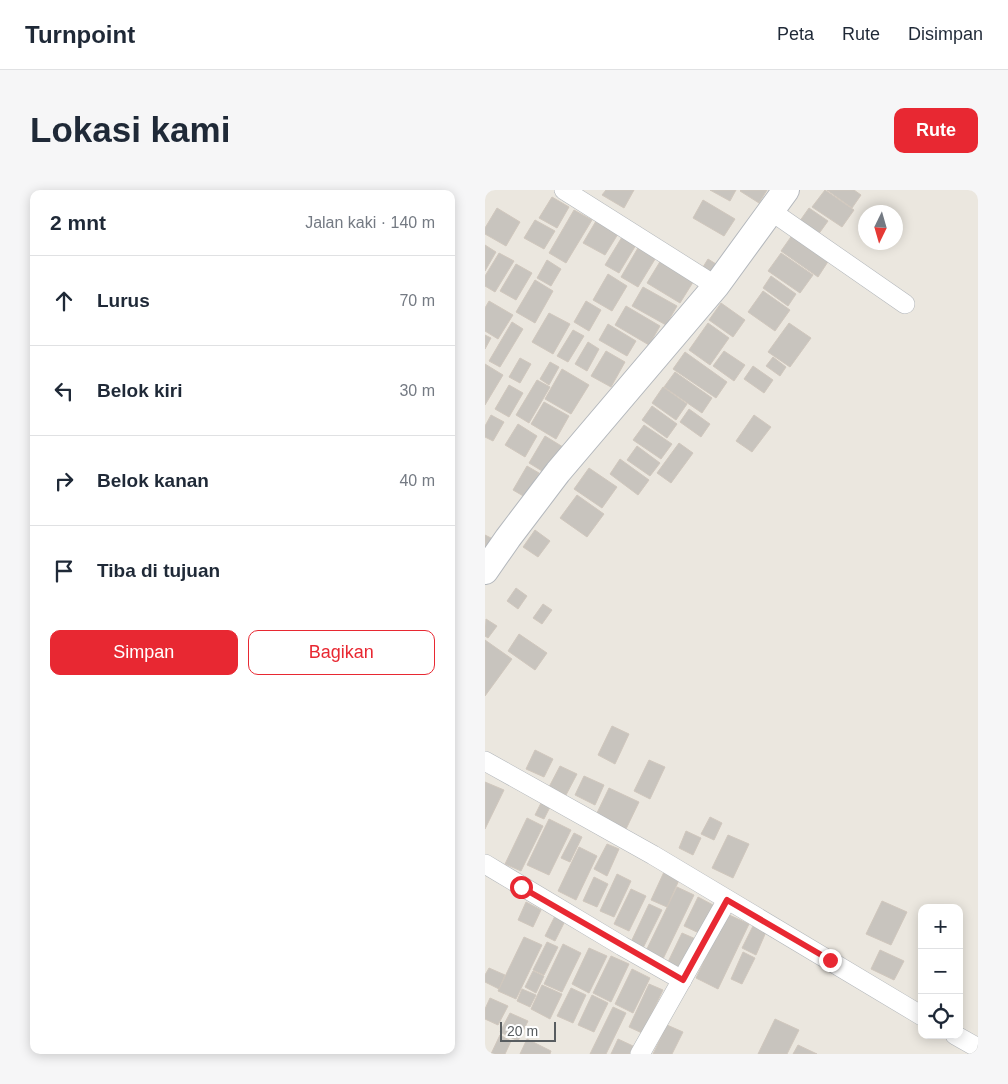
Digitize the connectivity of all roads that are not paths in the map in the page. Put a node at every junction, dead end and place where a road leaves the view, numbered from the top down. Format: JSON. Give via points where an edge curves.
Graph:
{"nodes":[{"id":1,"x":564,"y":190,"type":"edge"},
{"id":2,"x":779,"y":200,"type":"edge"},
{"id":3,"x":716,"y":286,"type":"junction"},
{"id":4,"x":905,"y":304,"type":"dead end"},
{"id":5,"x":485,"y":571,"type":"edge"},
{"id":6,"x":485,"y":761,"type":"edge"},
{"id":7,"x":485,"y":864,"type":"edge"},
{"id":8,"x":727,"y":900,"type":"junction"},
{"id":9,"x":683,"y":980,"type":"junction"},
{"id":10,"x":918,"y":1014,"type":"edge"},
{"id":11,"x":962,"y":1039,"type":"edge"},
{"id":12,"x":978,"y":1048,"type":"edge"},
{"id":13,"x":640,"y":1054,"type":"edge"}],
"edges":[{"from":1,"to":3,"type":"street"},
{"from":2,"to":3,"type":"street"},
{"from":2,"to":4,"type":"street"},
{"from":3,"to":5,"type":"street","via":[[558,472]]},
{"from":6,"to":8,"type":"street"},
{"from":7,"to":9,"type":"street"},
{"from":8,"to":9,"type":"street"},
{"from":8,"to":10,"type":"street"},
{"from":9,"to":13,"type":"street"},
{"from":11,"to":12,"type":"street"}]}
